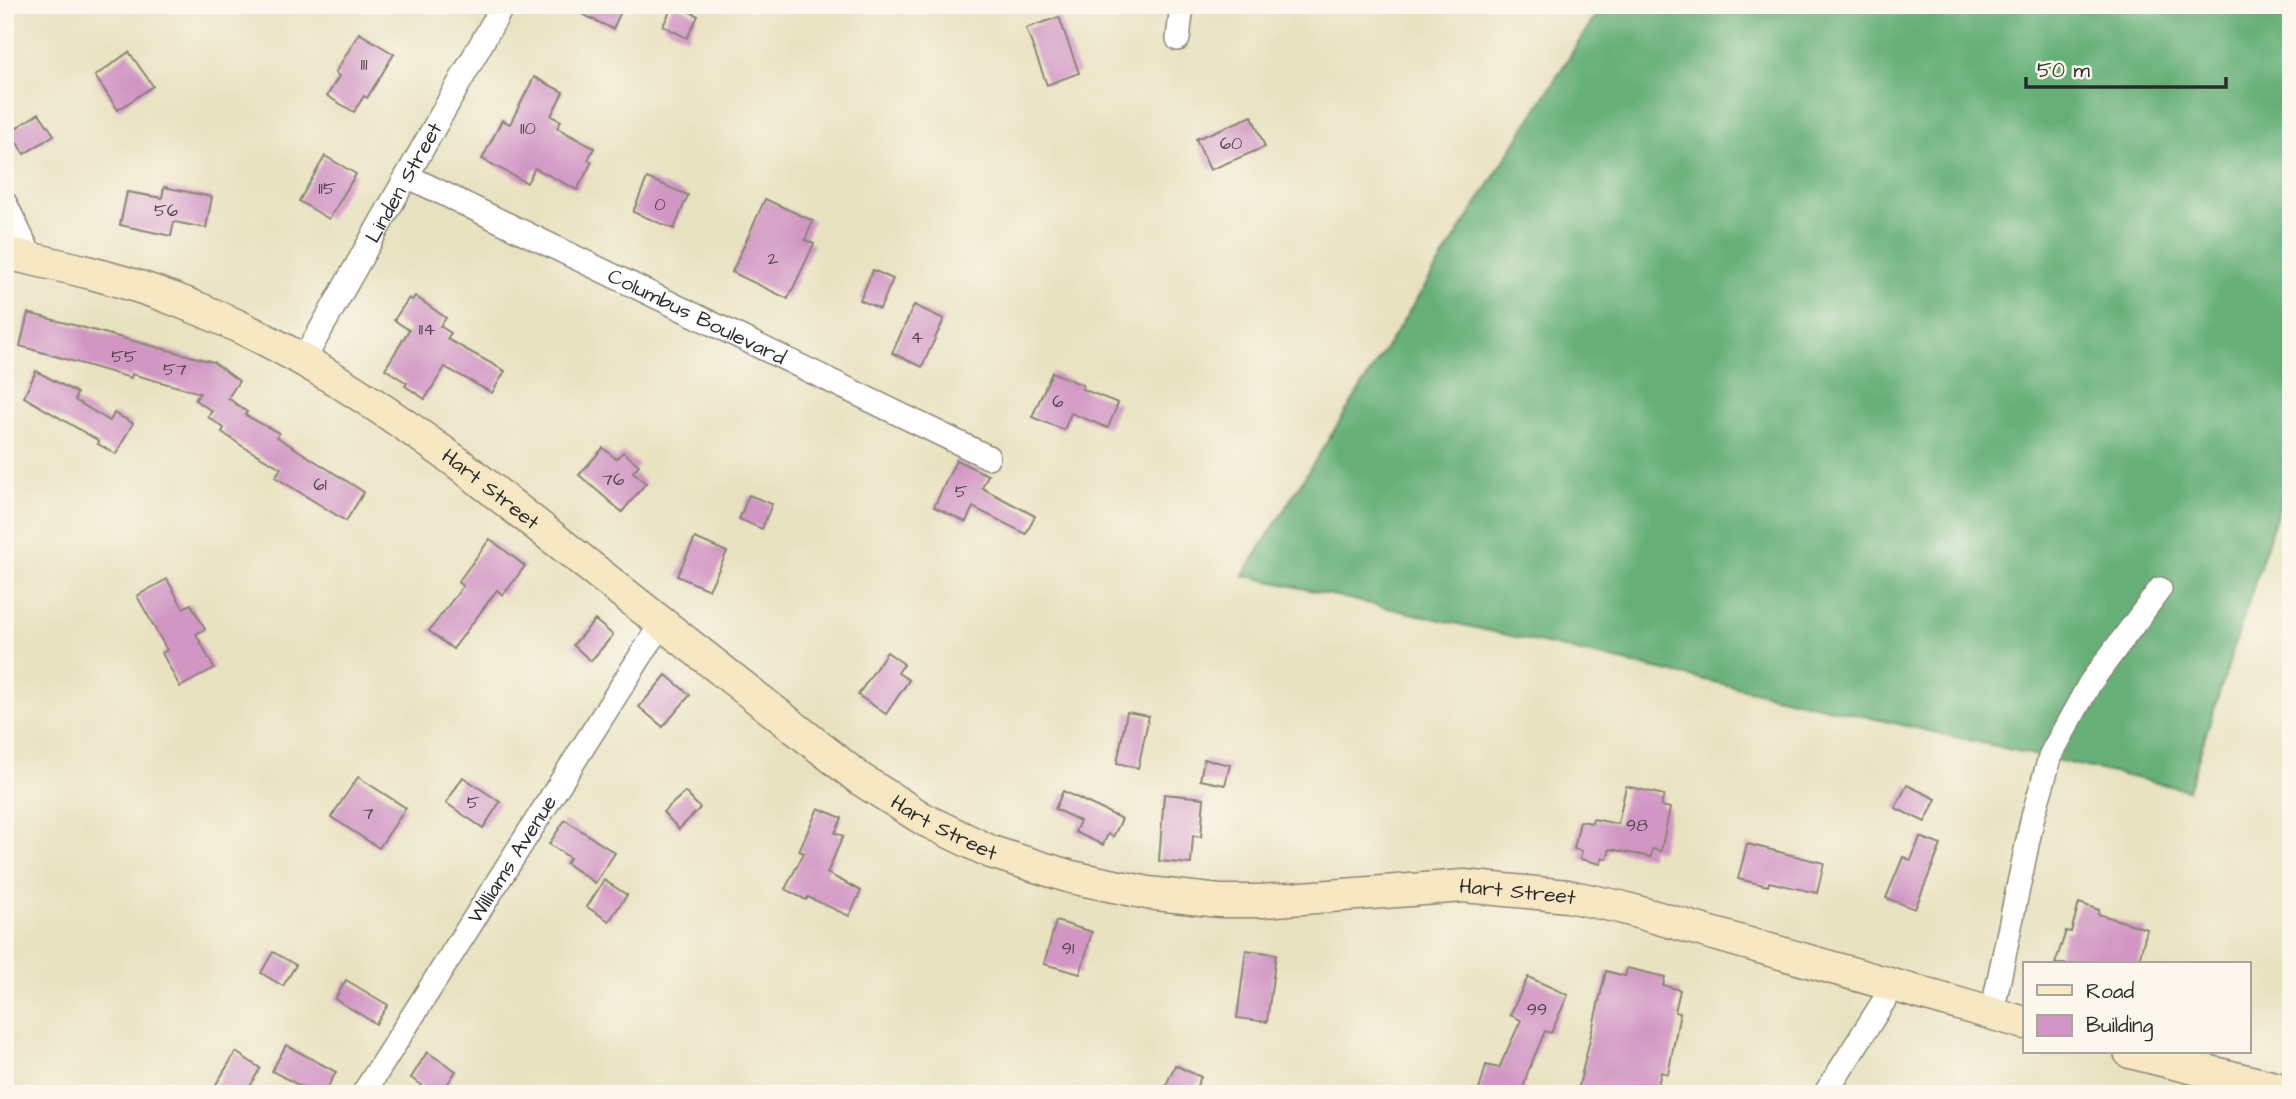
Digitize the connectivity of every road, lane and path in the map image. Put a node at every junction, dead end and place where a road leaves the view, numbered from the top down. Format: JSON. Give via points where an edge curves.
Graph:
{"nodes":[{"id":1,"x":503,"y":5,"type":"edge"},
{"id":2,"x":1182,"y":5,"type":"edge"},
{"id":3,"x":1178,"y":39,"type":"dead end"},
{"id":4,"x":407,"y":176,"type":"junction"},
{"id":5,"x":5,"y":203,"type":"edge"},
{"id":6,"x":18,"y":256,"type":"edge"},
{"id":7,"x":303,"y":361,"type":"junction"},
{"id":8,"x":988,"y":457,"type":"dead end"},
{"id":9,"x":2160,"y":589,"type":"dead end"},
{"id":10,"x":661,"y":624,"type":"junction"},
{"id":11,"x":1894,"y":985,"type":"junction"},
{"id":12,"x":1992,"y":1013,"type":"junction"},
{"id":13,"x":2023,"y":1022,"type":"edge"},
{"id":14,"x":2138,"y":1054,"type":"edge"},
{"id":15,"x":2291,"y":1093,"type":"edge"},
{"id":16,"x":363,"y":1094,"type":"edge"},
{"id":17,"x":1825,"y":1094,"type":"edge"}],
"edges":[{"from":1,"to":4,"type":"street","name":"Linden Street"},
{"from":2,"to":3,"type":"street"},
{"from":4,"to":7,"type":"street","name":"Linden Street"},
{"from":4,"to":8,"type":"street","name":"Columbus Boulevard"},
{"from":5,"to":6,"type":"street"},
{"from":6,"to":7,"type":"main road","name":"Hart Street","via":[[180,301]]},
{"from":7,"to":10,"type":"main road","name":"Hart Street","via":[[438,449]]},
{"from":9,"to":12,"type":"street","via":[[2090,683],[2051,754],[2033,816]]},
{"from":10,"to":11,"type":"main road","name":"Hart Street","via":[[894,802],[958,837],[1031,866],[1112,886],[1220,901],[1464,886],[1568,896],[1620,906]]},
{"from":10,"to":16,"type":"street","name":"Williams Avenue"},
{"from":11,"to":12,"type":"main road","name":"Hart Street"},
{"from":11,"to":17,"type":"street"},
{"from":12,"to":13,"type":"main road","name":"Hart Street"},
{"from":14,"to":15,"type":"main road"}]}
